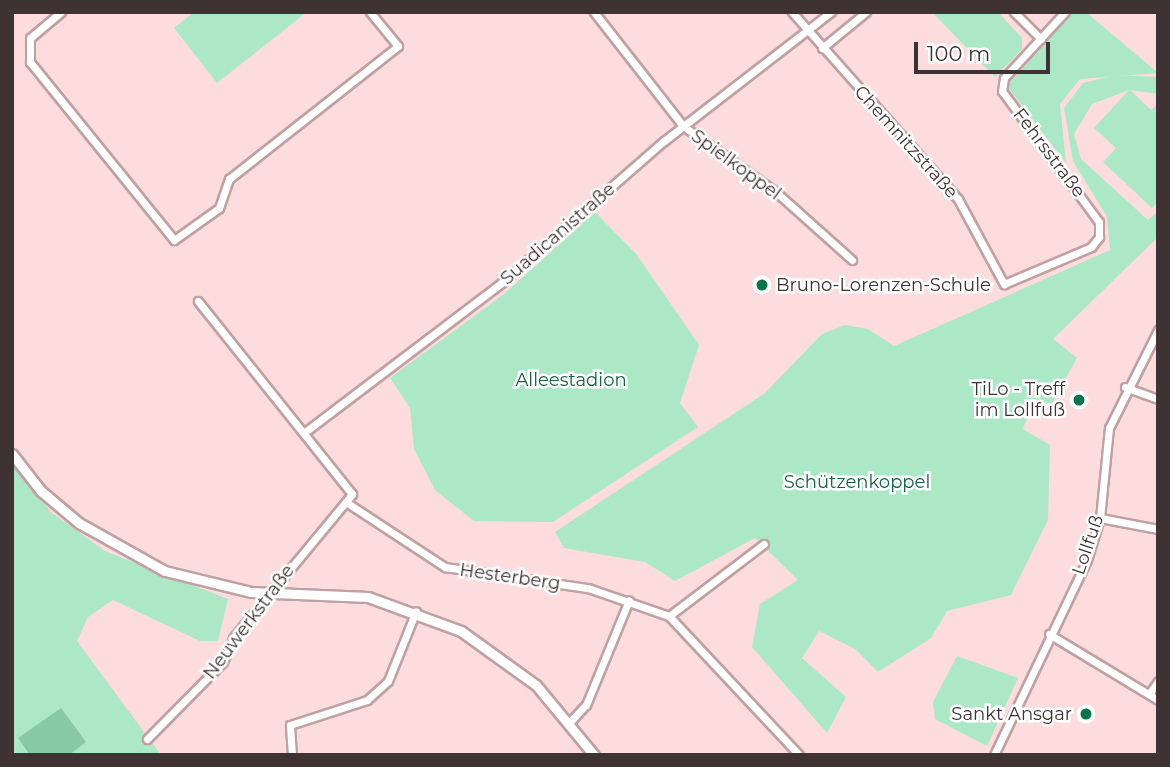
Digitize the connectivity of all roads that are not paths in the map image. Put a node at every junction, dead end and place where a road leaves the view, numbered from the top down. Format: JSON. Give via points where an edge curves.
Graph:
{"nodes":[{"id":1,"x":61,"y":12,"type":"edge"},
{"id":2,"x":370,"y":12,"type":"edge"},
{"id":3,"x":594,"y":12,"type":"edge"},
{"id":4,"x":792,"y":12,"type":"edge"},
{"id":5,"x":831,"y":12,"type":"edge"},
{"id":6,"x":866,"y":12,"type":"edge"},
{"id":7,"x":1014,"y":12,"type":"edge"},
{"id":8,"x":1065,"y":12,"type":"edge"},
{"id":9,"x":809,"y":34,"type":"junction"},
{"id":10,"x":1041,"y":39,"type":"junction"},
{"id":11,"x":822,"y":48,"type":"junction"},
{"id":12,"x":683,"y":126,"type":"junction"},
{"id":13,"x":1100,"y":222,"type":"joint"},
{"id":14,"x":852,"y":260,"type":"dead end"},
{"id":15,"x":198,"y":301,"type":"dead end"},
{"id":16,"x":1158,"y":330,"type":"edge"},
{"id":17,"x":1125,"y":387,"type":"junction"},
{"id":18,"x":1158,"y":399,"type":"edge"},
{"id":19,"x":305,"y":432,"type":"junction"},
{"id":20,"x":12,"y":454,"type":"edge"},
{"id":21,"x":349,"y":504,"type":"junction"},
{"id":22,"x":1100,"y":518,"type":"junction"},
{"id":23,"x":1158,"y":529,"type":"edge"},
{"id":24,"x":764,"y":544,"type":"dead end"},
{"id":25,"x":274,"y":592,"type":"junction"},
{"id":26,"x":629,"y":600,"type":"junction"},
{"id":27,"x":417,"y":611,"type":"junction"},
{"id":28,"x":669,"y":616,"type":"junction"},
{"id":29,"x":1049,"y":634,"type":"junction"},
{"id":30,"x":1158,"y":681,"type":"edge"},
{"id":31,"x":1149,"y":694,"type":"junction"},
{"id":32,"x":1158,"y":700,"type":"edge"},
{"id":33,"x":568,"y":724,"type":"junction"},
{"id":34,"x":147,"y":738,"type":"dead end"},
{"id":35,"x":292,"y":755,"type":"edge"},
{"id":36,"x":594,"y":755,"type":"edge"},
{"id":37,"x":799,"y":755,"type":"edge"},
{"id":38,"x":994,"y":755,"type":"edge"}],
"edges":[{"from":1,"to":2,"type":"street","via":[[30,38],[30,62],[174,240],[219,208],[229,180],[398,46]]},
{"from":3,"to":12,"type":"street","name":"Spielkoppel"},
{"from":4,"to":9,"type":"street","name":"Chemnitzstraße"},
{"from":5,"to":9,"type":"street","name":"Suadicanistraße"},
{"from":6,"to":11,"type":"street"},
{"from":7,"to":10,"type":"street"},
{"from":8,"to":10,"type":"street"},
{"from":9,"to":11,"type":"street","name":"Chemnitzstraße"},
{"from":9,"to":12,"type":"street","name":"Suadicanistraße"},
{"from":10,"to":13,"type":"street","name":"Fehrsstraße","via":[[1001,84]]},
{"from":11,"to":13,"type":"street","name":"Chemnitzstraße","via":[[942,178],[999,282],[1014,283],[1091,247]]},
{"from":12,"to":14,"type":"street","name":"Spielkoppel","via":[[776,192]]},
{"from":12,"to":19,"type":"street","name":"Suadicanistraße","via":[[501,283]]},
{"from":15,"to":19,"type":"street"},
{"from":16,"to":17,"type":"street","name":"Lollfuß"},
{"from":17,"to":18,"type":"street"},
{"from":17,"to":22,"type":"street","name":"Lollfuß","via":[[1103,450]]},
{"from":19,"to":21,"type":"street","via":[[347,482]]},
{"from":20,"to":25,"type":"street","via":[[49,499],[131,557],[194,582]]},
{"from":21,"to":25,"type":"street","name":"Neuwerkstraße","via":[[285,572]]},
{"from":21,"to":26,"type":"street","name":"Hesterberg","via":[[445,568],[588,588]]},
{"from":22,"to":23,"type":"street"},
{"from":22,"to":29,"type":"street","name":"Lollfuß"},
{"from":24,"to":28,"type":"street"},
{"from":25,"to":27,"type":"street","via":[[368,597]]},
{"from":25,"to":34,"type":"street","name":"Neuwerkstraße","via":[[233,638],[223,662]]},
{"from":26,"to":28,"type":"street","name":"Hesterberg"},
{"from":26,"to":33,"type":"street","via":[[586,705]]},
{"from":27,"to":33,"type":"street","via":[[508,659]]},
{"from":27,"to":35,"type":"street","via":[[388,681],[368,700],[290,725]]},
{"from":28,"to":37,"type":"street","name":"Hesterberg"},
{"from":29,"to":31,"type":"street"},
{"from":29,"to":38,"type":"street","name":"Lollfuß"},
{"from":30,"to":31,"type":"street"},
{"from":31,"to":32,"type":"street"},
{"from":33,"to":36,"type":"street"}]}
